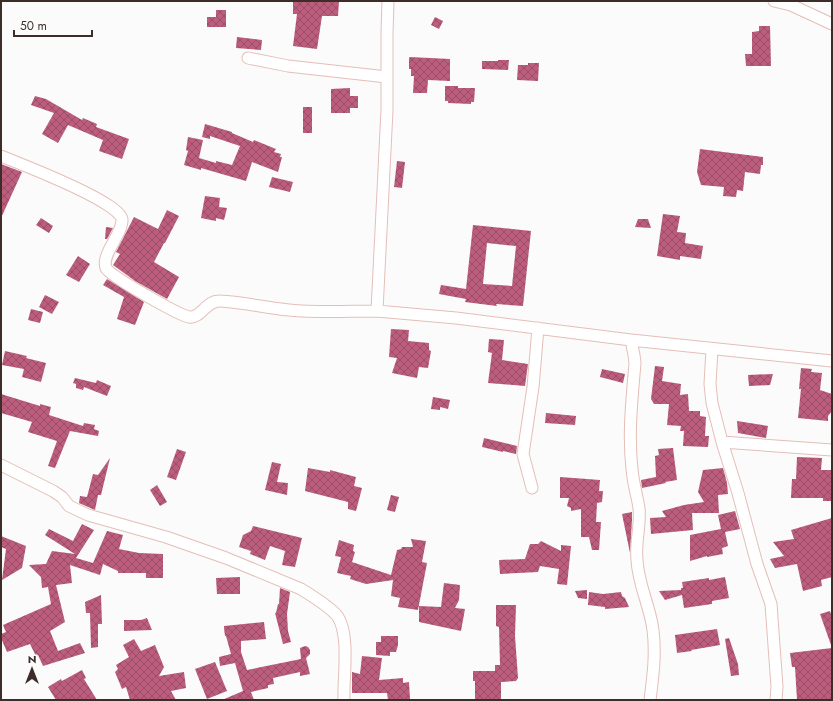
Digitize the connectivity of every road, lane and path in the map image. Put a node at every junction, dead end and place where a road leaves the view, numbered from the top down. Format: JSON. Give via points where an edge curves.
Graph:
{"nodes":[{"id":1,"x":388,"y":1,"type":"edge"},
{"id":2,"x":774,"y":1,"type":"edge"},
{"id":3,"x":791,"y":3,"type":"edge"},
{"id":4,"x":832,"y":24,"type":"edge"},
{"id":5,"x":248,"y":58,"type":"dead end"},
{"id":6,"x":386,"y":77,"type":"junction"},
{"id":7,"x":1,"y":156,"type":"edge"},
{"id":8,"x":377,"y":311,"type":"junction"},
{"id":9,"x":538,"y":328,"type":"junction"},
{"id":10,"x":631,"y":340,"type":"junction"},
{"id":11,"x":712,"y":349,"type":"junction"},
{"id":12,"x":832,"y":361,"type":"edge"},
{"id":13,"x":722,"y":442,"type":"junction"},
{"id":14,"x":832,"y":450,"type":"edge"},
{"id":15,"x":1,"y":465,"type":"edge"},
{"id":16,"x":532,"y":488,"type":"dead end"},
{"id":17,"x":344,"y":700,"type":"edge"},
{"id":18,"x":650,"y":700,"type":"edge"},
{"id":19,"x":776,"y":700,"type":"edge"}],
"edges":[{"from":1,"to":6,"type":"street"},
{"from":2,"to":3,"type":"street"},
{"from":3,"to":4,"type":"street"},
{"from":5,"to":6,"type":"street","via":[[288,66]]},
{"from":6,"to":8,"type":"street","via":[[384,188]]},
{"from":7,"to":8,"type":"street","via":[[97,198],[119,212],[122,221],[105,261],[106,268],[118,279],[178,313],[190,317],[197,316],[206,306],[218,300],[289,310]]},
{"from":8,"to":9,"type":"street"},
{"from":9,"to":10,"type":"street"},
{"from":9,"to":16,"type":"street","via":[[533,387],[523,454]]},
{"from":10,"to":11,"type":"street"},
{"from":10,"to":18,"type":"street","via":[[635,363],[630,422],[632,467],[639,508],[636,560],[653,630],[655,649]]},
{"from":11,"to":12,"type":"street"},
{"from":11,"to":13,"type":"street","via":[[710,394]]},
{"from":13,"to":14,"type":"street"},
{"from":13,"to":19,"type":"street","via":[[771,604]]},
{"from":15,"to":17,"type":"street","via":[[52,491],[62,497],[69,506],[88,515],[166,537],[226,558],[312,596],[338,616],[343,628]]}]}
